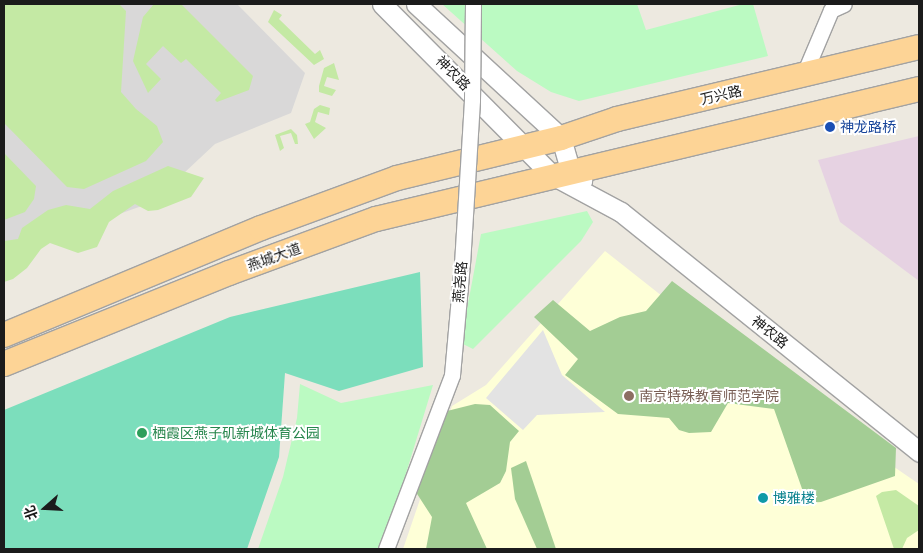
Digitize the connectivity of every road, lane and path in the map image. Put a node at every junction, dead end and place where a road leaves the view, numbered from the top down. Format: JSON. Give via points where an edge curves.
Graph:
{"nodes":[{"id":1,"x":382,"y":4,"type":"edge"},
{"id":2,"x":416,"y":4,"type":"edge"},
{"id":3,"x":473,"y":4,"type":"edge"},
{"id":4,"x":844,"y":4,"type":"edge"},
{"id":5,"x":919,"y":47,"type":"edge"},
{"id":6,"x":804,"y":74,"type":"junction"},
{"id":7,"x":919,"y":89,"type":"edge"},
{"id":8,"x":561,"y":138,"type":"junction"},
{"id":9,"x":525,"y":146,"type":"junction"},
{"id":10,"x":561,"y":173,"type":"junction"},
{"id":11,"x":4,"y":335,"type":"edge"},
{"id":12,"x":4,"y":364,"type":"edge"},
{"id":13,"x":919,"y":452,"type":"edge"},
{"id":14,"x":386,"y":549,"type":"edge"}],
"edges":[{"from":1,"to":9,"type":"street","name":"神农路"},
{"from":2,"to":8,"type":"street","name":"神农路"},
{"from":3,"to":14,"type":"street","name":"燕尧路","bridge":true,"via":[[472,100],[452,375]]},
{"from":4,"to":6,"type":"street","via":[[831,10]]},
{"from":5,"to":6,"type":"main road","name":"万兴路"},
{"from":6,"to":8,"type":"main road","name":"万兴路","via":[[617,120]]},
{"from":7,"to":10,"type":"main road"},
{"from":8,"to":9,"type":"main road","name":"万兴路"},
{"from":8,"to":10,"type":"street"},
{"from":9,"to":10,"type":"street","name":"神农路"},
{"from":9,"to":11,"type":"main road","via":[[388,181],[261,228]]},
{"from":10,"to":12,"type":"main road","name":"燕城大道","via":[[376,219],[229,273]]},
{"from":10,"to":13,"type":"street","name":"神农路","via":[[621,212]]}]}
